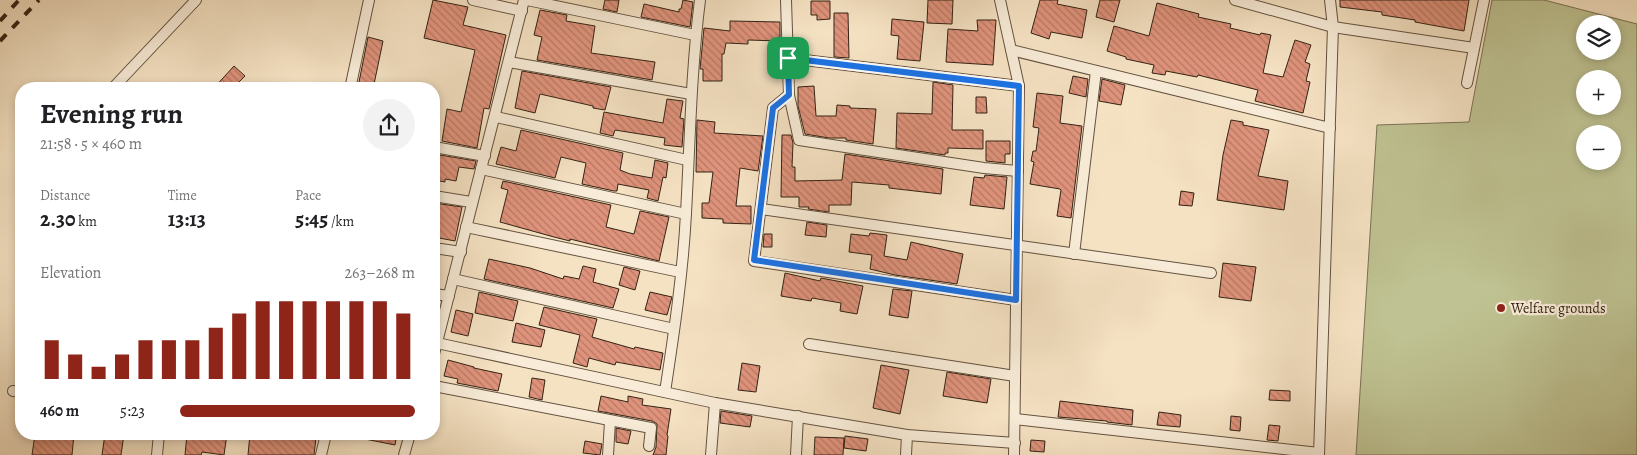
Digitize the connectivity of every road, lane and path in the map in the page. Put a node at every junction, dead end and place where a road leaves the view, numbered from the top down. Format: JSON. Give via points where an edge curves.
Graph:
{"nodes":[{"id":1,"x":196,"y":0,"type":"edge"},
{"id":2,"x":370,"y":0,"type":"edge"},
{"id":3,"x":473,"y":0,"type":"edge"},
{"id":4,"x":526,"y":0,"type":"edge"},
{"id":5,"x":700,"y":0,"type":"edge"},
{"id":6,"x":786,"y":0,"type":"edge"},
{"id":7,"x":1000,"y":0,"type":"edge"},
{"id":8,"x":1235,"y":0,"type":"edge"},
{"id":9,"x":1330,"y":0,"type":"edge"},
{"id":10,"x":1484,"y":0,"type":"edge"},
{"id":11,"x":522,"y":11,"type":"junction"},
{"id":12,"x":1333,"y":27,"type":"junction"},
{"id":13,"x":695,"y":35,"type":"junction"},
{"id":14,"x":1474,"y":48,"type":"junction"},
{"id":15,"x":1011,"y":50,"type":"junction"},
{"id":16,"x":788,"y":58,"type":"junction"},
{"id":17,"x":509,"y":62,"type":"junction"},
{"id":18,"x":1096,"y":71,"type":"junction"},
{"id":19,"x":119,"y":82,"type":"edge"},
{"id":20,"x":352,"y":82,"type":"edge"},
{"id":21,"x":1467,"y":83,"type":"dead end"},
{"id":22,"x":1019,"y":86,"type":"junction"},
{"id":23,"x":691,"y":94,"type":"junction"},
{"id":24,"x":789,"y":95,"type":"junction"},
{"id":25,"x":496,"y":117,"type":"junction"},
{"id":26,"x":1330,"y":128,"type":"junction"},
{"id":27,"x":440,"y":148,"type":"edge"},
{"id":28,"x":484,"y":156,"type":"junction"},
{"id":29,"x":687,"y":160,"type":"junction"},
{"id":30,"x":481,"y":170,"type":"junction"},
{"id":31,"x":1018,"y":171,"type":"junction"},
{"id":32,"x":440,"y":197,"type":"edge"},
{"id":33,"x":471,"y":202,"type":"junction"},
{"id":34,"x":761,"y":209,"type":"junction"},
{"id":35,"x":686,"y":214,"type":"junction"},
{"id":36,"x":466,"y":228,"type":"junction"},
{"id":37,"x":1017,"y":246,"type":"junction"},
{"id":38,"x":440,"y":249,"type":"edge"},
{"id":39,"x":461,"y":252,"type":"junction"},
{"id":40,"x":1074,"y":254,"type":"junction"},
{"id":41,"x":680,"y":272,"type":"junction"},
{"id":42,"x":1211,"y":272,"type":"dead end"},
{"id":43,"x":453,"y":279,"type":"junction"},
{"id":44,"x":440,"y":295,"type":"edge"},
{"id":45,"x":448,"y":296,"type":"junction"},
{"id":46,"x":1016,"y":300,"type":"junction"},
{"id":47,"x":440,"y":329,"type":"edge"},
{"id":48,"x":674,"y":329,"type":"junction"},
{"id":49,"x":809,"y":344,"type":"dead end"},
{"id":50,"x":440,"y":351,"type":"edge"},
{"id":51,"x":1016,"y":376,"type":"junction"},
{"id":52,"x":440,"y":387,"type":"edge"},
{"id":53,"x":665,"y":392,"type":"junction"},
{"id":54,"x":715,"y":403,"type":"junction"},
{"id":55,"x":798,"y":416,"type":"junction"},
{"id":56,"x":1015,"y":419,"type":"junction"},
{"id":57,"x":610,"y":421,"type":"junction"},
{"id":58,"x":907,"y":435,"type":"junction"},
{"id":59,"x":157,"y":440,"type":"edge"},
{"id":60,"x":325,"y":440,"type":"edge"},
{"id":61,"x":408,"y":440,"type":"edge"},
{"id":62,"x":1014,"y":443,"type":"junction"},
{"id":63,"x":649,"y":446,"type":"dead end"},
{"id":64,"x":1319,"y":454,"type":"edge"},
{"id":65,"x":156,"y":455,"type":"edge"},
{"id":66,"x":321,"y":455,"type":"edge"},
{"id":67,"x":404,"y":455,"type":"edge"},
{"id":68,"x":608,"y":455,"type":"edge"},
{"id":69,"x":711,"y":455,"type":"edge"},
{"id":70,"x":796,"y":455,"type":"edge"},
{"id":71,"x":906,"y":455,"type":"edge"},
{"id":72,"x":1014,"y":455,"type":"edge"}],
"edges":[{"from":1,"to":19,"type":"street"},
{"from":2,"to":20,"type":"street"},
{"from":3,"to":11,"type":"street"},
{"from":4,"to":11,"type":"street"},
{"from":4,"to":13,"type":"street"},
{"from":5,"to":13,"type":"street"},
{"from":6,"to":16,"type":"street"},
{"from":7,"to":15,"type":"street"},
{"from":8,"to":12,"type":"street"},
{"from":9,"to":12,"type":"street"},
{"from":10,"to":14,"type":"street"},
{"from":11,"to":17,"type":"street"},
{"from":12,"to":14,"type":"street"},
{"from":12,"to":26,"type":"street"},
{"from":13,"to":23,"type":"street"},
{"from":14,"to":21,"type":"street"},
{"from":15,"to":18,"type":"street"},
{"from":15,"to":22,"type":"street"},
{"from":16,"to":22,"type":"street"},
{"from":16,"to":24,"type":"street"},
{"from":17,"to":23,"type":"street"},
{"from":17,"to":25,"type":"street"},
{"from":18,"to":26,"type":"street"},
{"from":18,"to":40,"type":"street"},
{"from":22,"to":31,"type":"street"},
{"from":23,"to":29,"type":"street"},
{"from":24,"to":31,"type":"street","via":[[799,140]]},
{"from":24,"to":34,"type":"street","via":[[773,108]]},
{"from":25,"to":28,"type":"street"},
{"from":25,"to":29,"type":"street"},
{"from":26,"to":64,"type":"street"},
{"from":27,"to":28,"type":"street"},
{"from":28,"to":30,"type":"street"},
{"from":29,"to":35,"type":"street"},
{"from":30,"to":33,"type":"street"},
{"from":30,"to":35,"type":"street"},
{"from":31,"to":37,"type":"street"},
{"from":32,"to":33,"type":"street"},
{"from":33,"to":36,"type":"street"},
{"from":34,"to":37,"type":"street"},
{"from":34,"to":46,"type":"street","via":[[754,260]]},
{"from":35,"to":41,"type":"street"},
{"from":36,"to":39,"type":"street"},
{"from":36,"to":41,"type":"street"},
{"from":37,"to":40,"type":"street"},
{"from":37,"to":46,"type":"street"},
{"from":38,"to":39,"type":"street"},
{"from":39,"to":43,"type":"street"},
{"from":40,"to":42,"type":"street"},
{"from":41,"to":48,"type":"street"},
{"from":43,"to":45,"type":"street"},
{"from":43,"to":48,"type":"street"},
{"from":44,"to":45,"type":"street"},
{"from":45,"to":47,"type":"street"},
{"from":46,"to":51,"type":"street"},
{"from":48,"to":53,"type":"street"},
{"from":49,"to":51,"type":"street"},
{"from":50,"to":53,"type":"street"},
{"from":51,"to":56,"type":"street"},
{"from":52,"to":57,"type":"street"},
{"from":53,"to":54,"type":"street"},
{"from":54,"to":55,"type":"street"},
{"from":54,"to":69,"type":"street"},
{"from":55,"to":58,"type":"street"},
{"from":55,"to":70,"type":"street"},
{"from":56,"to":62,"type":"street"},
{"from":56,"to":64,"type":"street"},
{"from":57,"to":63,"type":"street","via":[[651,428]]},
{"from":57,"to":68,"type":"street"},
{"from":58,"to":62,"type":"street"},
{"from":58,"to":71,"type":"street"},
{"from":59,"to":65,"type":"street"},
{"from":60,"to":66,"type":"street"},
{"from":61,"to":67,"type":"street"},
{"from":62,"to":72,"type":"street"}]}
